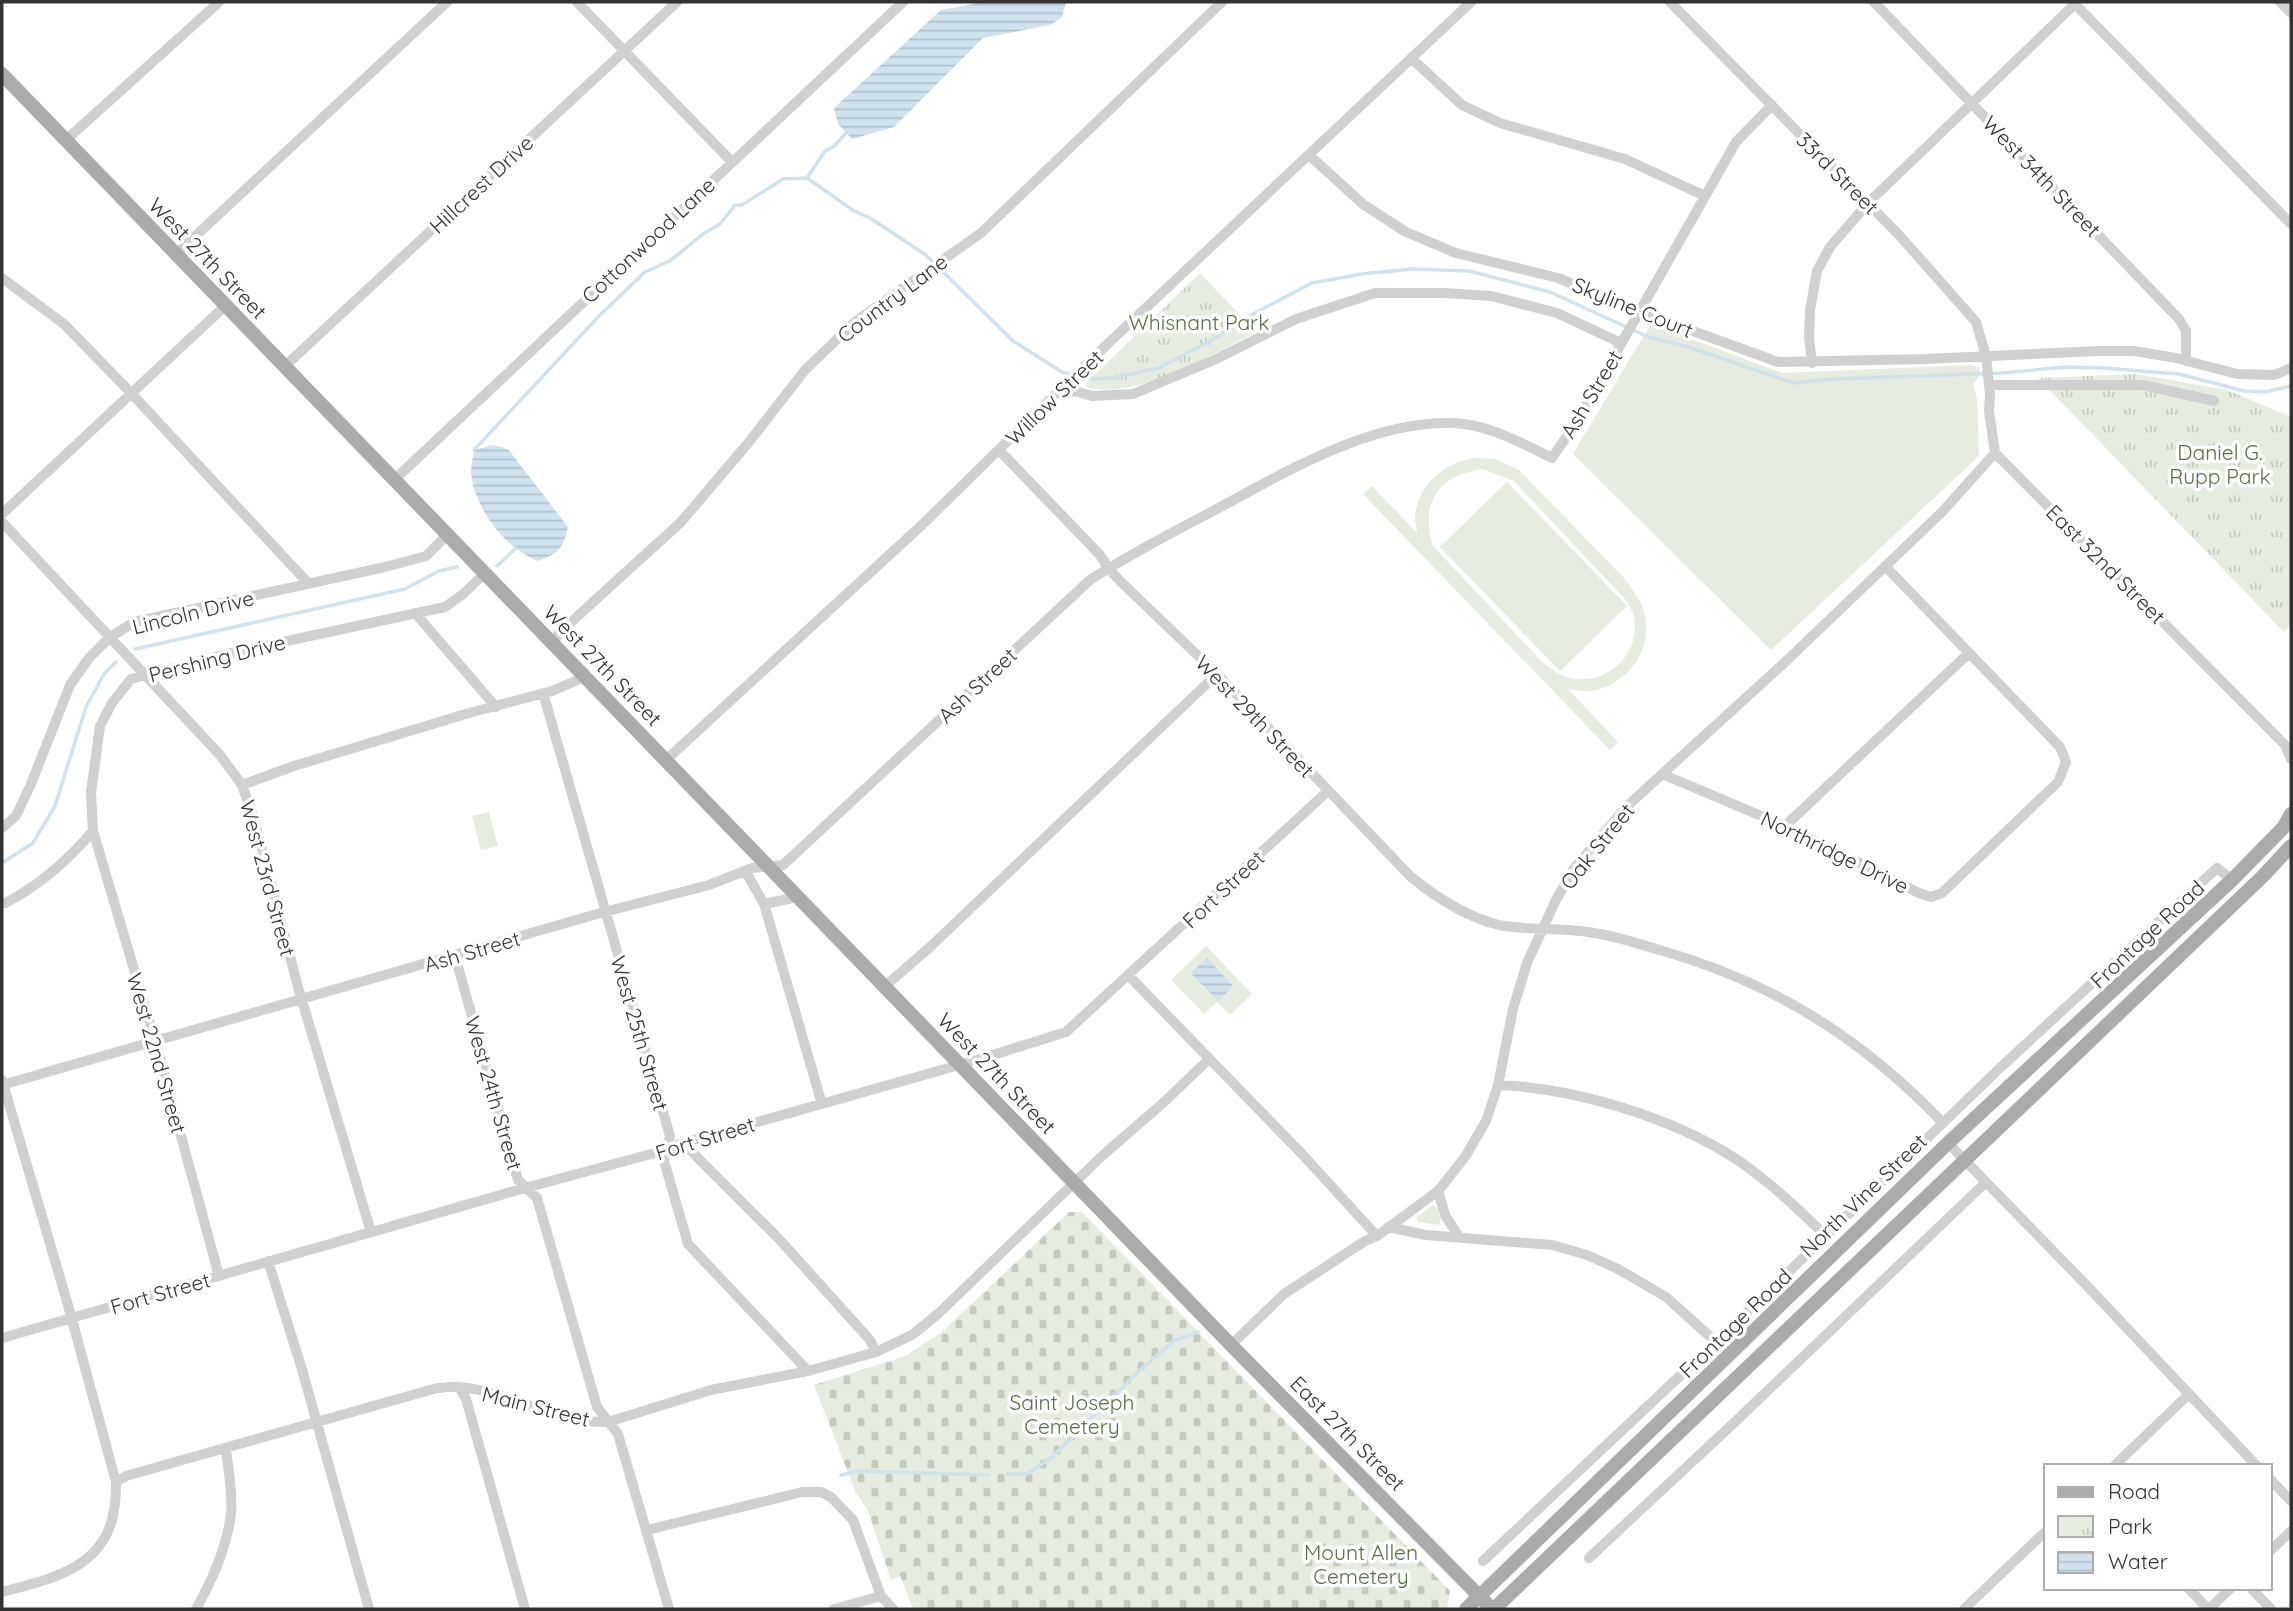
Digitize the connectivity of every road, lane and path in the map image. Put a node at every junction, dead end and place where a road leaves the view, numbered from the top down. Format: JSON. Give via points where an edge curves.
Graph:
{"nodes":[{"id":1,"x":219,"y":2,"type":"edge"},
{"id":2,"x":447,"y":2,"type":"edge"},
{"id":3,"x":577,"y":2,"type":"edge"},
{"id":4,"x":677,"y":2,"type":"edge"},
{"id":5,"x":904,"y":2,"type":"edge"},
{"id":6,"x":1223,"y":2,"type":"edge"},
{"id":7,"x":1471,"y":2,"type":"edge"},
{"id":8,"x":1670,"y":2,"type":"edge"},
{"id":9,"x":1874,"y":2,"type":"edge"},
{"id":10,"x":2075,"y":2,"type":"edge"},
{"id":11,"x":2280,"y":2,"type":"edge"},
{"id":12,"x":2291,"y":13,"type":"edge"},
{"id":13,"x":625,"y":51,"type":"junction"},
{"id":14,"x":1411,"y":58,"type":"junction"},
{"id":15,"x":2,"y":75,"type":"edge"},
{"id":16,"x":1972,"y":103,"type":"junction"},
{"id":17,"x":1772,"y":105,"type":"junction"},
{"id":18,"x":66,"y":140,"type":"junction"},
{"id":19,"x":1309,"y":155,"type":"junction"},
{"id":20,"x":732,"y":162,"type":"junction"},
{"id":21,"x":1705,"y":197,"type":"junction"},
{"id":22,"x":1868,"y":203,"type":"junction"},
{"id":23,"x":2291,"y":224,"type":"edge"},
{"id":24,"x":175,"y":255,"type":"junction"},
{"id":25,"x":2,"y":278,"type":"edge"},
{"id":26,"x":225,"y":306,"type":"junction"},
{"id":27,"x":1639,"y":311,"type":"junction"},
{"id":28,"x":1621,"y":343,"type":"junction"},
{"id":29,"x":1986,"y":356,"type":"junction"},
{"id":30,"x":2186,"y":361,"type":"junction"},
{"id":31,"x":1812,"y":363,"type":"junction"},
{"id":32,"x":285,"y":366,"type":"junction"},
{"id":33,"x":2291,"y":368,"type":"edge"},
{"id":34,"x":1989,"y":385,"type":"junction"},
{"id":35,"x":1063,"y":387,"type":"junction"},
{"id":36,"x":131,"y":393,"type":"junction"},
{"id":37,"x":2214,"y":401,"type":"dead end"},
{"id":38,"x":999,"y":450,"type":"junction"},
{"id":39,"x":1995,"y":453,"type":"junction"},
{"id":40,"x":394,"y":480,"type":"junction"},
{"id":41,"x":2,"y":514,"type":"edge"},
{"id":42,"x":2,"y":522,"type":"edge"},
{"id":43,"x":447,"y":535,"type":"junction"},
{"id":44,"x":1885,"y":566,"type":"junction"},
{"id":45,"x":1109,"y":569,"type":"junction"},
{"id":46,"x":484,"y":573,"type":"junction"},
{"id":47,"x":309,"y":584,"type":"junction"},
{"id":48,"x":415,"y":613,"type":"junction"},
{"id":49,"x":109,"y":638,"type":"junction"},
{"id":50,"x":554,"y":644,"type":"junction"},
{"id":51,"x":1969,"y":653,"type":"junction"},
{"id":52,"x":1217,"y":674,"type":"junction"},
{"id":53,"x":145,"y":676,"type":"junction"},
{"id":54,"x":585,"y":677,"type":"junction"},
{"id":55,"x":543,"y":693,"type":"junction"},
{"id":56,"x":496,"y":707,"type":"junction"},
{"id":57,"x":2288,"y":746,"type":"edge"},
{"id":58,"x":2291,"y":759,"type":"edge"},
{"id":59,"x":665,"y":761,"type":"junction"},
{"id":60,"x":1662,"y":774,"type":"junction"},
{"id":61,"x":243,"y":785,"type":"junction"},
{"id":62,"x":1328,"y":791,"type":"junction"},
{"id":63,"x":2291,"y":814,"type":"edge"},
{"id":64,"x":1785,"y":826,"type":"junction"},
{"id":65,"x":2,"y":828,"type":"edge"},
{"id":66,"x":93,"y":831,"type":"junction"},
{"id":67,"x":2291,"y":846,"type":"edge"},
{"id":68,"x":768,"y":866,"type":"junction"},
{"id":69,"x":746,"y":872,"type":"junction"},
{"id":70,"x":2232,"y":880,"type":"junction"},
{"id":71,"x":797,"y":897,"type":"junction"},
{"id":72,"x":3,"y":904,"type":"edge"},
{"id":73,"x":764,"y":904,"type":"junction"},
{"id":74,"x":604,"y":912,"type":"junction"},
{"id":75,"x":1542,"y":928,"type":"junction"},
{"id":76,"x":455,"y":956,"type":"junction"},
{"id":77,"x":1129,"y":976,"type":"junction"},
{"id":78,"x":884,"y":987,"type":"junction"},
{"id":79,"x":302,"y":999,"type":"junction"},
{"id":80,"x":155,"y":1040,"type":"junction"},
{"id":81,"x":1209,"y":1059,"type":"junction"},
{"id":82,"x":959,"y":1064,"type":"junction"},
{"id":83,"x":2,"y":1083,"type":"edge"},
{"id":84,"x":1498,"y":1085,"type":"junction"},
{"id":85,"x":822,"y":1104,"type":"junction"},
{"id":86,"x":1943,"y":1123,"type":"junction"},
{"id":87,"x":683,"y":1143,"type":"junction"},
{"id":88,"x":1948,"y":1143,"type":"junction"},
{"id":89,"x":667,"y":1149,"type":"junction"},
{"id":90,"x":1964,"y":1160,"type":"junction"},
{"id":91,"x":1985,"y":1182,"type":"junction"},
{"id":92,"x":1075,"y":1183,"type":"junction"},
{"id":93,"x":525,"y":1188,"type":"junction"},
{"id":94,"x":1438,"y":1191,"type":"junction"},
{"id":95,"x":1388,"y":1227,"type":"junction"},
{"id":96,"x":371,"y":1232,"type":"junction"},
{"id":97,"x":1377,"y":1236,"type":"junction"},
{"id":98,"x":1826,"y":1236,"type":"junction"},
{"id":99,"x":1459,"y":1237,"type":"junction"},
{"id":100,"x":268,"y":1261,"type":"junction"},
{"id":101,"x":219,"y":1276,"type":"junction"},
{"id":102,"x":1174,"y":1285,"type":"joint"},
{"id":103,"x":71,"y":1319,"type":"junction"},
{"id":104,"x":2,"y":1338,"type":"edge"},
{"id":105,"x":1716,"y":1342,"type":"junction"},
{"id":106,"x":1231,"y":1345,"type":"junction"},
{"id":107,"x":876,"y":1352,"type":"junction"},
{"id":108,"x":808,"y":1371,"type":"junction"},
{"id":109,"x":459,"y":1387,"type":"junction"},
{"id":110,"x":2188,"y":1395,"type":"junction"},
{"id":111,"x":608,"y":1422,"type":"junction"},
{"id":112,"x":317,"y":1423,"type":"junction"},
{"id":113,"x":226,"y":1448,"type":"junction"},
{"id":114,"x":2116,"y":1464,"type":"edge"},
{"id":115,"x":2255,"y":1464,"type":"edge"},
{"id":116,"x":2272,"y":1481,"type":"edge"},
{"id":117,"x":116,"y":1482,"type":"junction"},
{"id":118,"x":2291,"y":1501,"type":"edge"},
{"id":119,"x":647,"y":1530,"type":"junction"},
{"id":120,"x":2291,"y":1531,"type":"edge"},
{"id":121,"x":2044,"y":1533,"type":"edge"},
{"id":122,"x":2272,"y":1549,"type":"edge"},
{"id":123,"x":1589,"y":1558,"type":"dead end"},
{"id":124,"x":1483,"y":1561,"type":"dead end"},
{"id":125,"x":2190,"y":1590,"type":"edge"},
{"id":126,"x":2229,"y":1590,"type":"edge"},
{"id":127,"x":2253,"y":1590,"type":"edge"},
{"id":128,"x":2,"y":1592,"type":"edge"},
{"id":129,"x":881,"y":1596,"type":"junction"},
{"id":130,"x":1479,"y":1597,"type":"junction"},
{"id":131,"x":196,"y":1609,"type":"edge"},
{"id":132,"x":369,"y":1609,"type":"edge"},
{"id":133,"x":525,"y":1609,"type":"edge"},
{"id":134,"x":669,"y":1609,"type":"edge"},
{"id":135,"x":834,"y":1609,"type":"edge"},
{"id":136,"x":893,"y":1609,"type":"edge"},
{"id":137,"x":1466,"y":1609,"type":"edge"},
{"id":138,"x":1493,"y":1609,"type":"edge"},
{"id":139,"x":1964,"y":1609,"type":"edge"},
{"id":140,"x":2208,"y":1609,"type":"edge"},
{"id":141,"x":2271,"y":1609,"type":"edge"}],
"edges":[{"from":1,"to":18,"type":"street"},
{"from":2,"to":24,"type":"street"},
{"from":3,"to":13,"type":"street"},
{"from":4,"to":13,"type":"street","name":"Hillcrest Drive"},
{"from":5,"to":20,"type":"street","name":"Cottonwood Lane"},
{"from":6,"to":50,"type":"street","name":"Country Lane","via":[[981,233],[856,321],[805,370],[681,522],[558,634]]},
{"from":7,"to":14,"type":"street","name":"Willow Street"},
{"from":8,"to":17,"type":"street","name":"33rd Street"},
{"from":9,"to":16,"type":"street","name":"West 34th Street"},
{"from":10,"to":16,"type":"street"},
{"from":10,"to":23,"type":"street"},
{"from":11,"to":12,"type":"street"},
{"from":13,"to":20,"type":"street"},
{"from":13,"to":32,"type":"street","name":"Hillcrest Drive"},
{"from":14,"to":19,"type":"street","name":"Willow Street"},
{"from":14,"to":21,"type":"street","via":[[1462,105],[1498,122],[1625,159]]},
{"from":15,"to":18,"type":"main road","name":"West 27th Street"},
{"from":16,"to":22,"type":"street"},
{"from":16,"to":30,"type":"street","name":"West 34th Street","via":[[2179,319],[2186,331]]},
{"from":17,"to":21,"type":"street","name":"Ash Street","via":[[1735,142]]},
{"from":17,"to":22,"type":"street","name":"33rd Street"},
{"from":18,"to":24,"type":"main road","name":"West 27th Street"},
{"from":19,"to":27,"type":"street","name":"Skyline Court","via":[[1364,205],[1406,232],[1456,253],[1558,278]]},
{"from":19,"to":35,"type":"street","name":"Willow Street"},
{"from":20,"to":40,"type":"street","name":"Cottonwood Lane"},
{"from":21,"to":27,"type":"street","name":"Ash Street"},
{"from":22,"to":29,"type":"street","name":"33rd Street","via":[[1976,322]]},
{"from":22,"to":31,"type":"street","via":[[1830,247],[1817,271],[1810,310]]},
{"from":24,"to":26,"type":"main road","name":"West 27th Street"},
{"from":25,"to":36,"type":"street","via":[[64,324]]},
{"from":26,"to":32,"type":"main road","name":"West 27th Street"},
{"from":26,"to":36,"type":"street"},
{"from":27,"to":28,"type":"street","name":"Ash Street"},
{"from":27,"to":31,"type":"street","name":"Skyline Court","via":[[1771,360]]},
{"from":28,"to":35,"type":"street","via":[[1557,313],[1491,296],[1375,293],[1296,319],[1133,394],[1092,396]]},
{"from":28,"to":45,"type":"street","name":"Ash Street","via":[[1552,458],[1502,433],[1453,423],[1368,435],[1285,472]]},
{"from":29,"to":30,"type":"street","name":"Skyline Court","via":[[2134,351]]},
{"from":29,"to":31,"type":"street","name":"Skyline Court"},
{"from":29,"to":34,"type":"street"},
{"from":30,"to":33,"type":"street","name":"Skyline Court","via":[[2237,374],[2274,375]]},
{"from":32,"to":40,"type":"main road","name":"West 27th Street"},
{"from":34,"to":37,"type":"street","via":[[2143,385]]},
{"from":34,"to":39,"type":"street"},
{"from":35,"to":38,"type":"street","name":"Willow Street"},
{"from":36,"to":41,"type":"street"},
{"from":36,"to":47,"type":"street"},
{"from":38,"to":45,"type":"street","name":"West 29th Street"},
{"from":38,"to":59,"type":"street","name":"Willow Street"},
{"from":39,"to":44,"type":"street","name":"Oak Street"},
{"from":39,"to":57,"type":"street","name":"East 32nd Street"},
{"from":40,"to":43,"type":"main road","name":"West 27th Street"},
{"from":42,"to":49,"type":"street","name":"West 23rd Street"},
{"from":43,"to":46,"type":"main road","name":"West 27th Street"},
{"from":43,"to":47,"type":"street","name":"Lincoln Drive","via":[[426,556]]},
{"from":44,"to":51,"type":"street","name":"Northridge Drive"},
{"from":44,"to":60,"type":"street","name":"Oak Street"},
{"from":45,"to":52,"type":"street","name":"West 29th Street"},
{"from":45,"to":68,"type":"street","name":"Ash Street","via":[[1090,580],[783,865]]},
{"from":46,"to":48,"type":"street","name":"Pershing Drive","via":[[444,607]]},
{"from":46,"to":50,"type":"main road","name":"West 27th Street"},
{"from":47,"to":49,"type":"street","name":"Lincoln Drive","via":[[134,622]]},
{"from":48,"to":53,"type":"street","name":"Pershing Drive"},
{"from":48,"to":56,"type":"street"},
{"from":49,"to":53,"type":"street","name":"West 23rd Street"},
{"from":49,"to":65,"type":"street","name":"Lincoln Drive","via":[[70,685],[32,784],[16,816]]},
{"from":50,"to":54,"type":"main road","name":"West 27th Street"},
{"from":51,"to":64,"type":"street"},
{"from":51,"to":64,"type":"street","name":"Northridge Drive","via":[[2060,747],[2066,762],[2058,782],[1942,893],[1931,897],[1919,893]]},
{"from":52,"to":62,"type":"street","name":"West 29th Street"},
{"from":52,"to":78,"type":"street"},
{"from":53,"to":61,"type":"street","name":"West 23rd Street"},
{"from":53,"to":66,"type":"street","name":"Pershing Drive","via":[[131,679],[100,726],[91,792]]},
{"from":54,"to":55,"type":"street"},
{"from":54,"to":59,"type":"main road","name":"West 27th Street"},
{"from":55,"to":56,"type":"street"},
{"from":55,"to":74,"type":"street","name":"West 25th Street"},
{"from":56,"to":61,"type":"street"},
{"from":57,"to":58,"type":"street","name":"East 32nd Street"},
{"from":59,"to":68,"type":"main road","name":"West 27th Street"},
{"from":60,"to":64,"type":"street","name":"Northridge Drive"},
{"from":60,"to":75,"type":"street","name":"Oak Street","via":[[1626,807],[1573,870]]},
{"from":61,"to":79,"type":"street","name":"West 23rd Street"},
{"from":62,"to":75,"type":"street","name":"West 29th Street","via":[[1437,898],[1499,925]]},
{"from":62,"to":77,"type":"street","name":"Fort Street"},
{"from":63,"to":70,"type":"main road","name":"North Vine Street","via":[[2277,835]]},
{"from":66,"to":72,"type":"street","via":[[28,891]]},
{"from":66,"to":80,"type":"street","name":"West 22nd Street"},
{"from":67,"to":90,"type":"main road"},
{"from":68,"to":69,"type":"street","name":"Ash Street"},
{"from":68,"to":71,"type":"main road","name":"West 27th Street"},
{"from":69,"to":73,"type":"street"},
{"from":69,"to":74,"type":"street","name":"Ash Street"},
{"from":70,"to":86,"type":"street","name":"Frontage Road","via":[[2217,868]]},
{"from":70,"to":88,"type":"main road","name":"North Vine Street"},
{"from":71,"to":73,"type":"street"},
{"from":71,"to":78,"type":"main road","name":"West 27th Street"},
{"from":73,"to":85,"type":"street"},
{"from":74,"to":76,"type":"street","name":"Ash Street"},
{"from":74,"to":89,"type":"street","name":"West 25th Street","via":[[670,1136]]},
{"from":75,"to":84,"type":"street","name":"Oak Street","via":[[1513,1009]]},
{"from":75,"to":86,"type":"street","name":"West 29th Street","via":[[1626,940],[1746,980],[1813,1015],[1901,1081]]},
{"from":76,"to":79,"type":"street","name":"Ash Street"},
{"from":76,"to":93,"type":"street","name":"West 24th Street","via":[[518,1180]]},
{"from":77,"to":81,"type":"street"},
{"from":77,"to":82,"type":"street","name":"Fort Street","via":[[1066,1032]]},
{"from":78,"to":82,"type":"main road","name":"West 27th Street"},
{"from":79,"to":80,"type":"street","name":"Ash Street"},
{"from":79,"to":96,"type":"street","name":"West 23rd Street"},
{"from":80,"to":83,"type":"street","name":"Ash Street"},
{"from":80,"to":101,"type":"street","name":"West 22nd Street"},
{"from":81,"to":92,"type":"street","name":"Main Street"},
{"from":81,"to":97,"type":"street"},
{"from":82,"to":85,"type":"street","name":"Fort Street"},
{"from":82,"to":92,"type":"main road","name":"West 27th Street"},
{"from":83,"to":103,"type":"street"},
{"from":84,"to":94,"type":"street","name":"Oak Street","via":[[1486,1121]]},
{"from":84,"to":98,"type":"street","via":[[1606,1101],[1688,1133],[1735,1158],[1779,1190]]},
{"from":85,"to":87,"type":"street","name":"Fort Street"},
{"from":86,"to":98,"type":"street","name":"Frontage Road"},
{"from":87,"to":89,"type":"street","name":"Fort Street"},
{"from":87,"to":107,"type":"street","via":[[779,1239]]},
{"from":88,"to":90,"type":"street"},
{"from":88,"to":130,"type":"main road","name":"North Vine Street"},
{"from":89,"to":93,"type":"street","name":"Fort Street"},
{"from":89,"to":108,"type":"street","name":"West 25th Street","via":[[664,1161],[688,1244]]},
{"from":90,"to":91,"type":"street"},
{"from":90,"to":138,"type":"main road"},
{"from":91,"to":110,"type":"street"},
{"from":91,"to":123,"type":"street"},
{"from":92,"to":102,"type":"main road","name":"West 27th Street"},
{"from":92,"to":107,"type":"street","name":"Main Street","via":[[939,1313],[912,1335]]},
{"from":93,"to":96,"type":"street","name":"Fort Street"},
{"from":93,"to":111,"type":"street","name":"West 24th Street","via":[[537,1198],[597,1407]]},
{"from":94,"to":95,"type":"street","name":"Oak Street"},
{"from":94,"to":99,"type":"street","via":[[1445,1215]]},
{"from":95,"to":97,"type":"street","name":"Oak Street"},
{"from":95,"to":99,"type":"street"},
{"from":96,"to":100,"type":"street","name":"Fort Street"},
{"from":97,"to":106,"type":"street","name":"Oak Street","via":[[1284,1294]]},
{"from":98,"to":105,"type":"street","name":"Frontage Road"},
{"from":99,"to":105,"type":"street","via":[[1552,1245],[1591,1257],[1666,1297]]},
{"from":100,"to":101,"type":"street","name":"Fort Street"},
{"from":100,"to":112,"type":"street"},
{"from":101,"to":103,"type":"street","name":"Fort Street"},
{"from":102,"to":106,"type":"main road","name":"East 27th Street"},
{"from":103,"to":104,"type":"street","name":"Fort Street"},
{"from":103,"to":117,"type":"street"},
{"from":105,"to":124,"type":"street","name":"Frontage Road"},
{"from":106,"to":130,"type":"main road","name":"East 27th Street"},
{"from":107,"to":108,"type":"street","name":"Main Street"},
{"from":108,"to":111,"type":"street","name":"Main Street","via":[[711,1390]]},
{"from":109,"to":111,"type":"street","name":"Main Street","via":[[591,1423]]},
{"from":109,"to":112,"type":"street","name":"Main Street","via":[[437,1388]]},
{"from":109,"to":133,"type":"street"},
{"from":110,"to":114,"type":"street"},
{"from":110,"to":115,"type":"street"},
{"from":111,"to":119,"type":"street","name":"West 24th Street","via":[[618,1434]]},
{"from":112,"to":113,"type":"street","name":"Main Street"},
{"from":112,"to":132,"type":"street"},
{"from":113,"to":117,"type":"street","name":"Main Street"},
{"from":113,"to":131,"type":"street","via":[[231,1512],[220,1562]]},
{"from":116,"to":118,"type":"street"},
{"from":117,"to":128,"type":"street","via":[[114,1511],[104,1541],[76,1568]]},
{"from":119,"to":129,"type":"street","via":[[802,1492],[821,1492],[853,1520]]},
{"from":119,"to":134,"type":"street","name":"West 24th Street"},
{"from":120,"to":122,"type":"street"},
{"from":121,"to":139,"type":"street"},
{"from":125,"to":140,"type":"street"},
{"from":126,"to":140,"type":"street"},
{"from":127,"to":141,"type":"street"},
{"from":129,"to":135,"type":"street"},
{"from":129,"to":136,"type":"street"},
{"from":130,"to":137,"type":"main road","name":"North Vine Street"},
{"from":130,"to":138,"type":"main road","name":"East 27th Street"}]}
